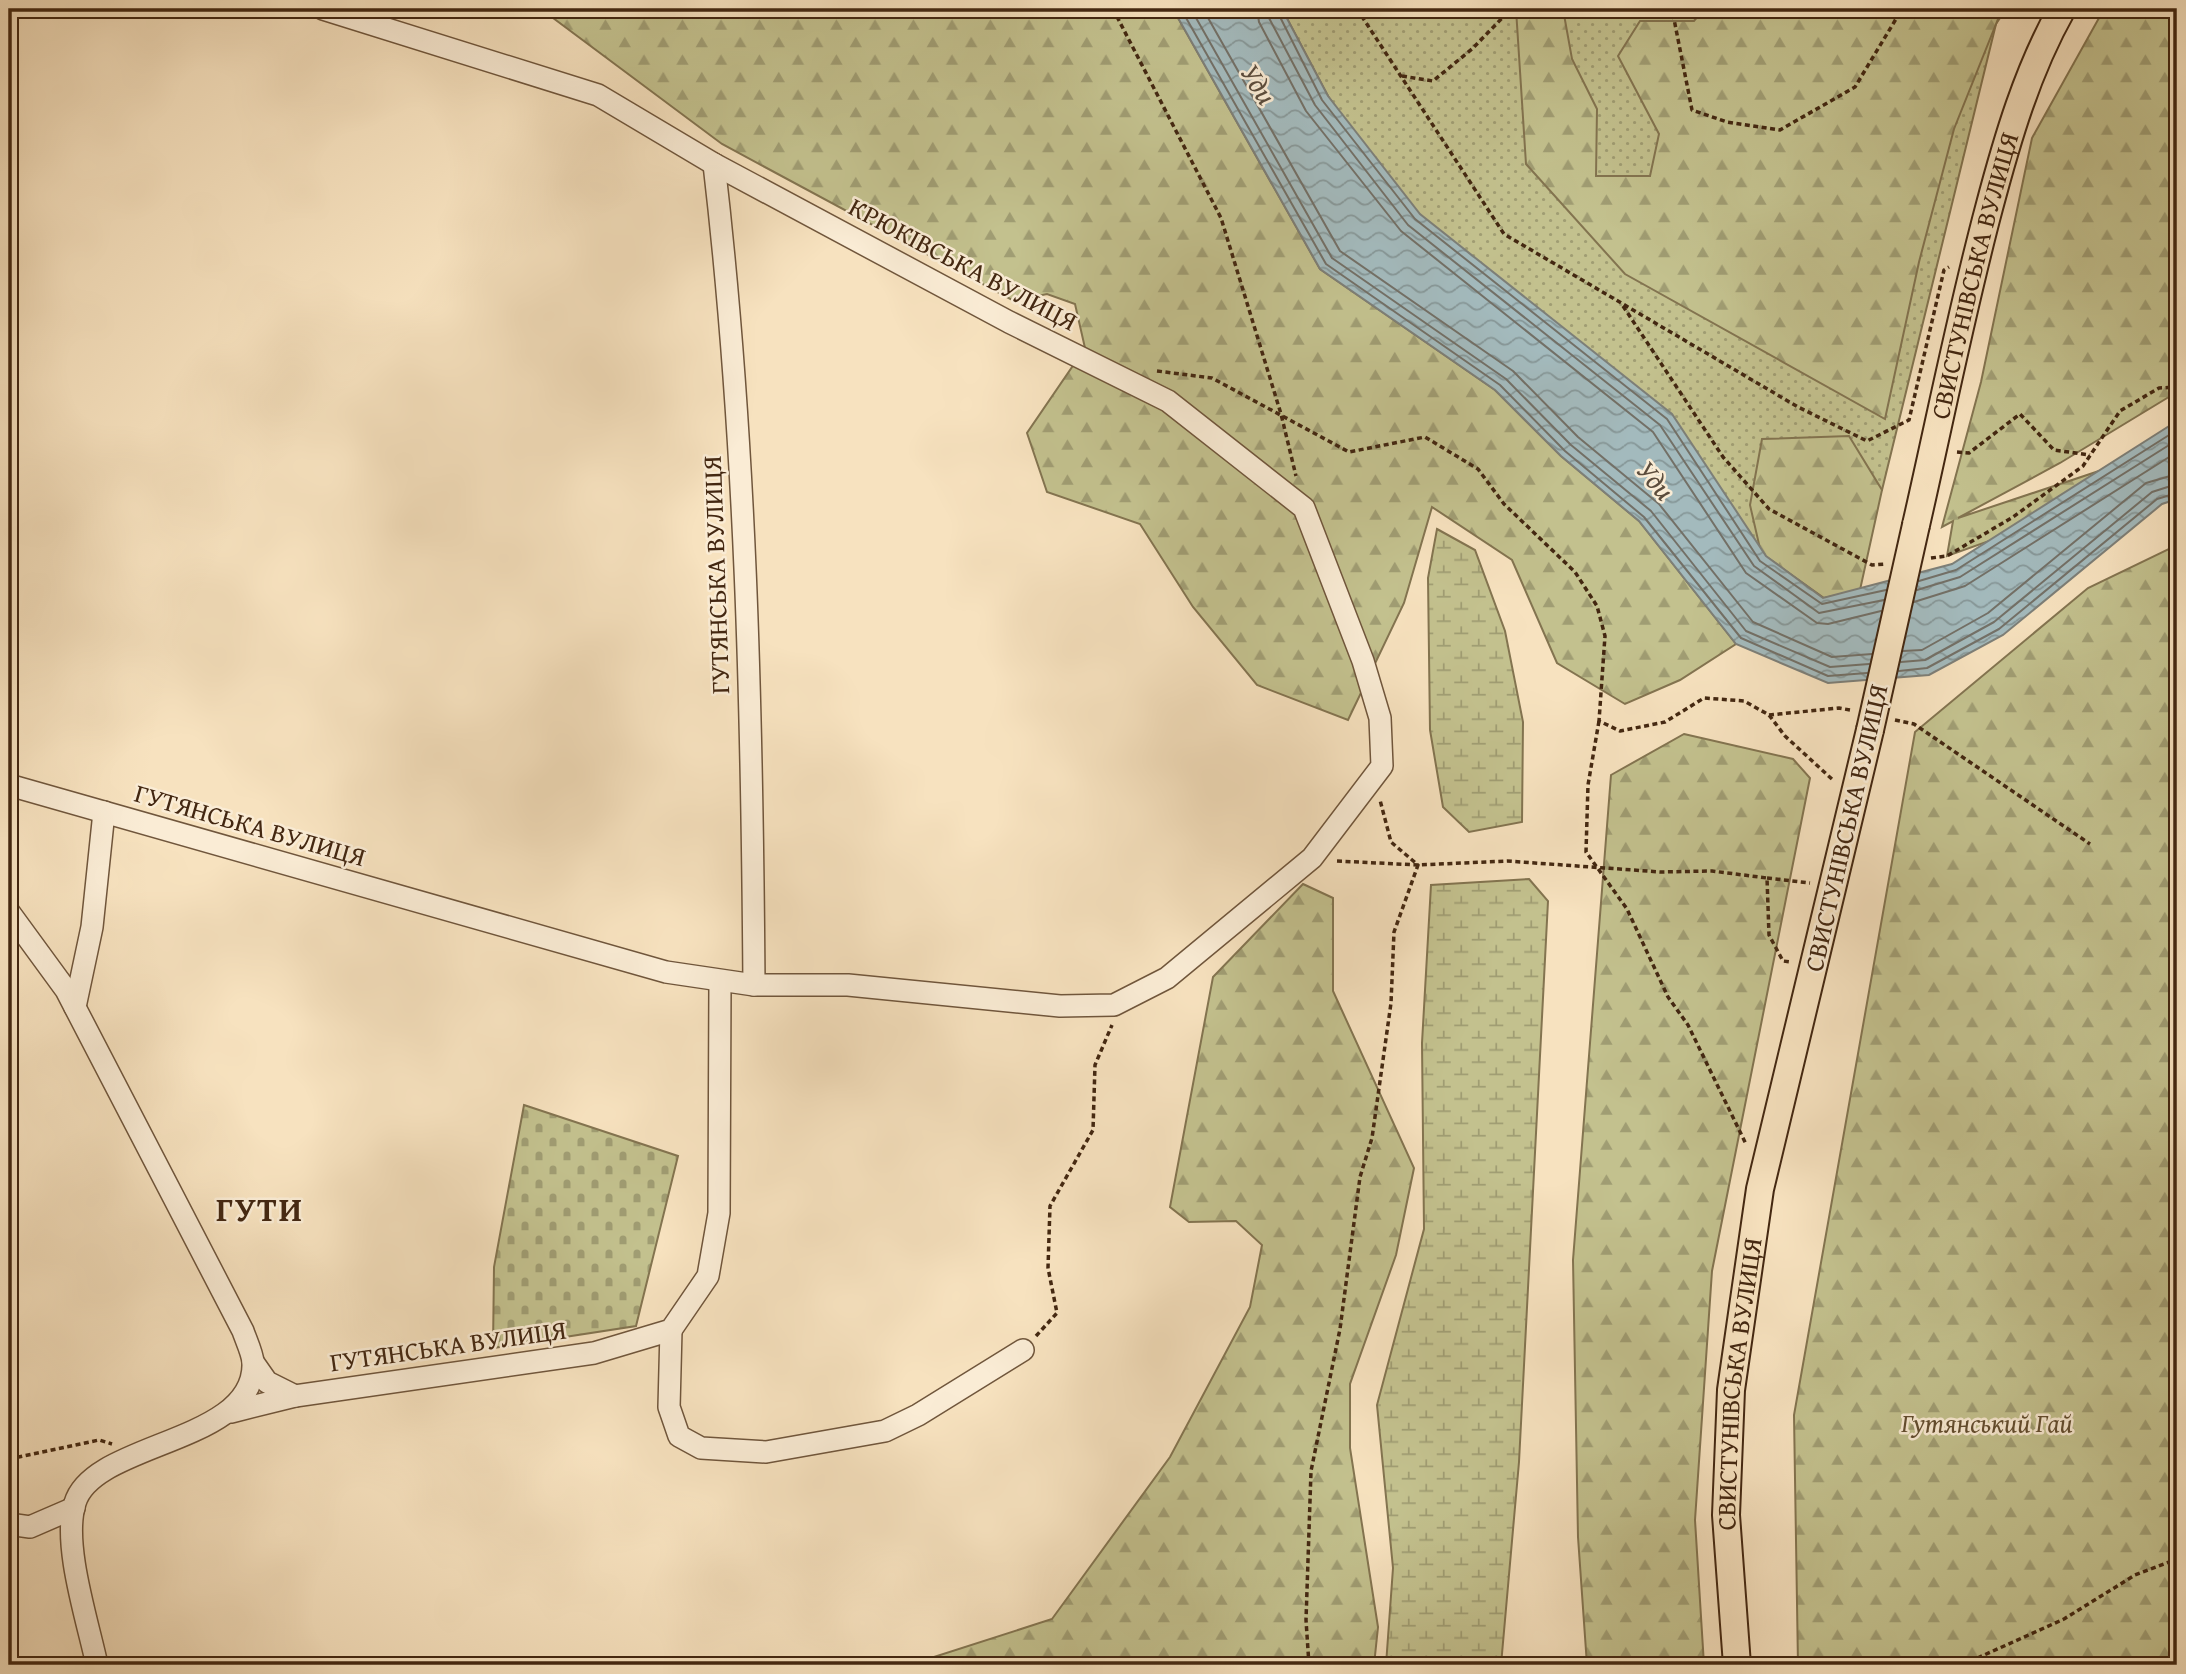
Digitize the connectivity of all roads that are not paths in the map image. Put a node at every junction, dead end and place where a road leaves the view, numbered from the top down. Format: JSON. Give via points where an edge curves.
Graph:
{"nodes":[{"id":1,"x":323,"y":9,"type":"edge"},
{"id":2,"x":2062,"y":9,"type":"edge"},
{"id":3,"x":714,"y":164,"type":"junction"},
{"id":4,"x":1382,"y":766,"type":"joint"},
{"id":5,"x":9,"y":785,"type":"edge"},
{"id":6,"x":104,"y":812,"type":"junction"},
{"id":7,"x":9,"y":912,"type":"edge"},
{"id":8,"x":720,"y":982,"type":"junction"},
{"id":9,"x":754,"y":985,"type":"junction"},
{"id":10,"x":75,"y":1007,"type":"junction"},
{"id":11,"x":671,"y":1331,"type":"junction"},
{"id":12,"x":1024,"y":1350,"type":"road end"},
{"id":13,"x":253,"y":1362,"type":"junction"},
{"id":14,"x":295,"y":1396,"type":"junction"},
{"id":15,"x":231,"y":1412,"type":"junction"},
{"id":16,"x":74,"y":1508,"type":"junction"},
{"id":17,"x":9,"y":1524,"type":"edge"},
{"id":18,"x":97,"y":1665,"type":"edge"},
{"id":19,"x":1737,"y":1665,"type":"edge"}],
"edges":[{"from":1,"to":3,"type":"street","name":"КРЮКІВСЬКА ВУЛИЦЯ","via":[[598,95]]},
{"from":2,"to":19,"type":"main road","name":"СВИСТУНІВСЬКА ВУЛИЦЯ","bridge":true,"via":[[2028,80],[1978,250],[1916,525],[1880,725],[1853,799],[1760,1189],[1731,1390],[1726,1515]]},
{"from":3,"to":4,"type":"street","name":"КРЮКІВСЬКА ВУЛИЦЯ","via":[[1009,322],[1168,401],[1304,508],[1363,661],[1380,718]]},
{"from":3,"to":9,"type":"street","name":"ГУТЯНСЬКА ВУЛИЦЯ","via":[[744,516]]},
{"from":4,"to":9,"type":"street","name":"ГУТЯНСЬКА ВУЛИЦЯ","via":[[1312,858],[1167,978],[1114,1005],[1060,1006],[848,985]]},
{"from":5,"to":6,"type":"street","name":"ГУТЯНСЬКА ВУЛИЦЯ"},
{"from":6,"to":8,"type":"street","name":"ГУТЯНСЬКА ВУЛИЦЯ","via":[[666,972]]},
{"from":6,"to":10,"type":"street","via":[[92,927]]},
{"from":7,"to":10,"type":"street"},
{"from":8,"to":9,"type":"street","name":"ГУТЯНСЬКА ВУЛИЦЯ"},
{"from":8,"to":11,"type":"street","via":[[719,1213],[708,1276]]},
{"from":10,"to":13,"type":"street","via":[[243,1331]]},
{"from":11,"to":12,"type":"street","via":[[669,1407],[679,1436],[701,1448],[740,1451],[766,1452],[885,1431]]},
{"from":11,"to":14,"type":"street","name":"ГУТЯНСЬКА ВУЛИЦЯ","via":[[594,1353]]},
{"from":13,"to":14,"type":"street","via":[[267,1382]]},
{"from":13,"to":15,"type":"street","via":[[246,1390]]},
{"from":14,"to":15,"type":"street","name":"ГУТЯНСЬКА ВУЛИЦЯ"},
{"from":15,"to":16,"type":"street","name":"ГУТЯНСЬКА ВУЛИЦЯ","via":[[92,1477]]},
{"from":16,"to":17,"type":"street","via":[[30,1527]]},
{"from":16,"to":18,"type":"street","name":"ГУТЯНСЬКА ВУЛИЦЯ","via":[[69,1532]]}]}
